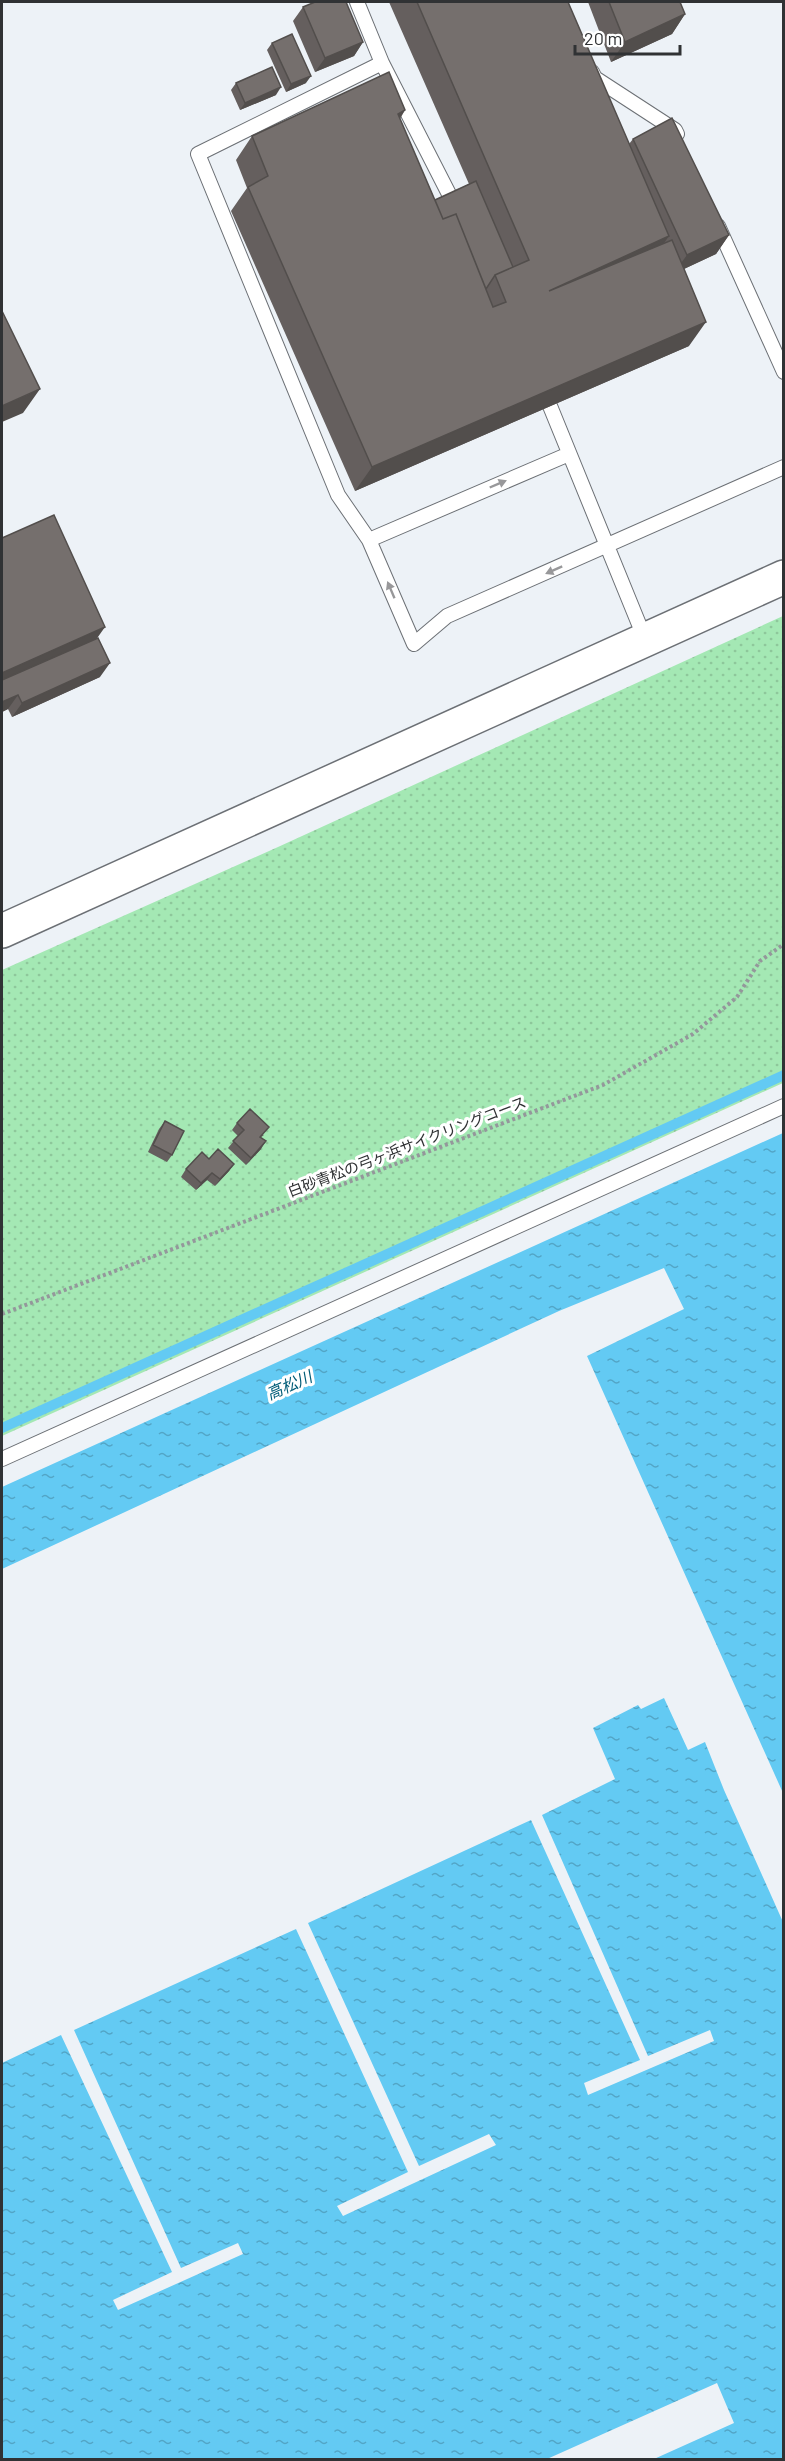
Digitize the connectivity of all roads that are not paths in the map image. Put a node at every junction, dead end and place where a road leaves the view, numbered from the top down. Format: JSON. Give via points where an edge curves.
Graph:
{"nodes":[{"id":1,"x":357,"y":2,"type":"edge"},
{"id":2,"x":586,"y":59,"type":"edge"},
{"id":3,"x":382,"y":63,"type":"junction"},
{"id":4,"x":684,"y":151,"type":"edge"},
{"id":5,"x":451,"y":198,"type":"edge"},
{"id":6,"x":713,"y":214,"type":"edge"},
{"id":7,"x":783,"y":372,"type":"edge"},
{"id":8,"x":550,"y":406,"type":"edge"},
{"id":9,"x":569,"y":454,"type":"junction"},
{"id":10,"x":783,"y":467,"type":"edge"},
{"id":11,"x":369,"y":540,"type":"junction"},
{"id":12,"x":607,"y":546,"type":"junction"},
{"id":13,"x":783,"y":577,"type":"edge"},
{"id":14,"x":645,"y":639,"type":"junction"},
{"id":15,"x":2,"y":931,"type":"edge"},
{"id":16,"x":783,"y":1106,"type":"edge"},
{"id":17,"x":2,"y":1459,"type":"edge"}],
"edges":[{"from":1,"to":3,"type":"lane"},
{"from":2,"to":4,"type":"lane","via":[[595,78],[675,130]]},
{"from":3,"to":5,"type":"lane"},
{"from":3,"to":11,"type":"lane","via":[[198,154],[338,495]]},
{"from":6,"to":7,"type":"lane"},
{"from":8,"to":9,"type":"lane"},
{"from":11,"to":9,"type":"lane","one_way":true},
{"from":9,"to":12,"type":"lane"},
{"from":10,"to":12,"type":"lane"},
{"from":12,"to":11,"type":"lane","one_way":true,"via":[[447,616],[414,644]]},
{"from":12,"to":14,"type":"lane"},
{"from":13,"to":14,"type":"street"},
{"from":14,"to":15,"type":"street"},
{"from":16,"to":17,"type":"lane"}]}
